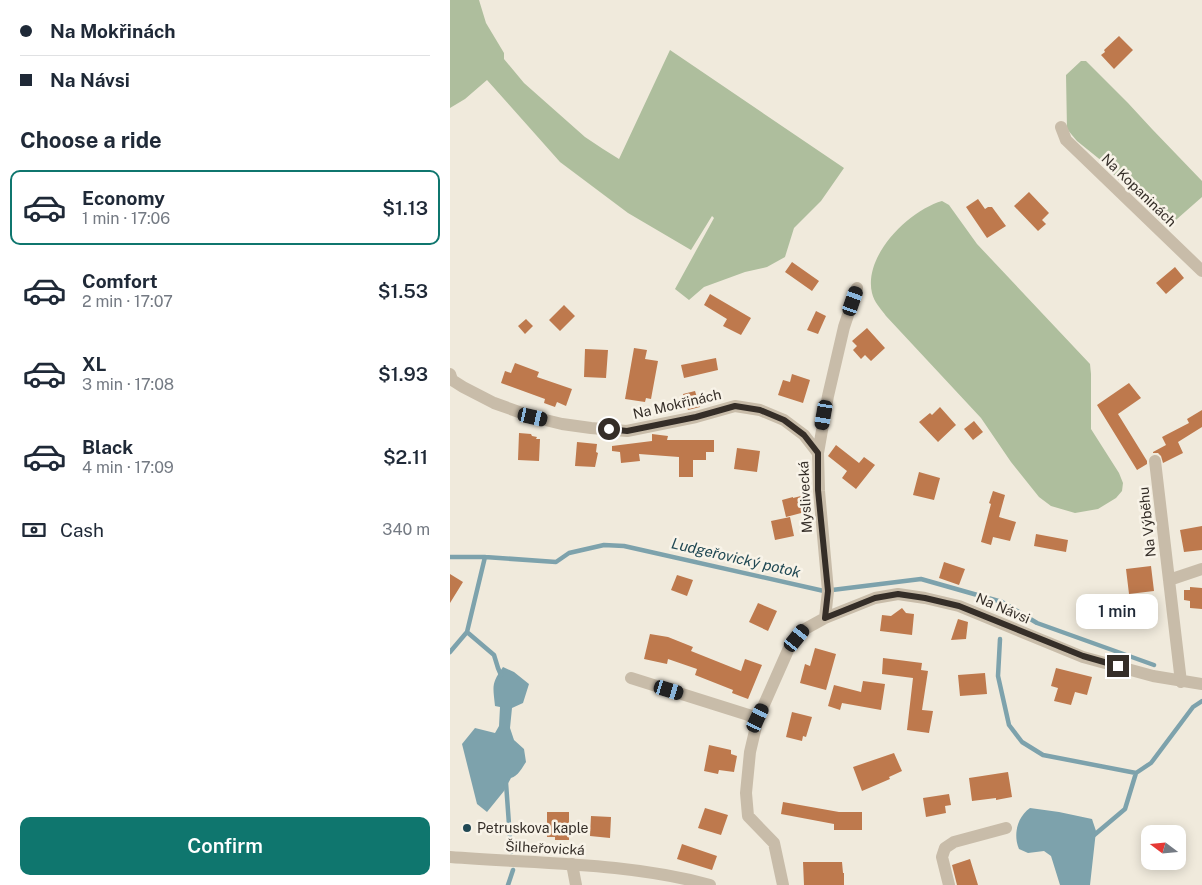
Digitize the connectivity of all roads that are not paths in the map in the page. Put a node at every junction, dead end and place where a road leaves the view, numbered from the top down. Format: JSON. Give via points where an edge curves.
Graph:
{"nodes":[{"id":1,"x":1061,"y":127,"type":"dead end"},
{"id":2,"x":1202,"y":271,"type":"edge"},
{"id":3,"x":858,"y":288,"type":"dead end"},
{"id":4,"x":450,"y":374,"type":"edge"},
{"id":5,"x":818,"y":453,"type":"junction"},
{"id":6,"x":1155,"y":461,"type":"dead end"},
{"id":7,"x":1202,"y":569,"type":"edge"},
{"id":8,"x":1169,"y":580,"type":"junction"},
{"id":9,"x":825,"y":618,"type":"junction"},
{"id":10,"x":631,"y":678,"type":"dead end"},
{"id":11,"x":1181,"y":682,"type":"junction"},
{"id":12,"x":1202,"y":684,"type":"edge"},
{"id":13,"x":758,"y":718,"type":"junction"},
{"id":14,"x":1006,"y":828,"type":"dead end"},
{"id":15,"x":450,"y":857,"type":"edge"},
{"id":16,"x":572,"y":864,"type":"junction"},
{"id":17,"x":576,"y":885,"type":"edge"},
{"id":18,"x":710,"y":885,"type":"edge"},
{"id":19,"x":783,"y":885,"type":"edge"},
{"id":20,"x":949,"y":885,"type":"edge"}],
"edges":[{"from":1,"to":2,"type":"street","name":"Na Kopaninách","via":[[1066,140]]},
{"from":3,"to":5,"type":"street","name":"Myslivecká","via":[[842,335]]},
{"from":4,"to":5,"type":"street","name":"Na Mokřinách","via":[[452,380],[494,403],[533,417],[591,428],[627,431],[735,406],[760,410],[784,420],[804,435]]},
{"from":5,"to":9,"type":"street","name":"Myslivecká","via":[[818,490],[828,591]]},
{"from":6,"to":8,"type":"street","name":"Na Výběhu"},
{"from":7,"to":8,"type":"street"},
{"from":8,"to":11,"type":"street","name":"Na Výběhu"},
{"from":9,"to":11,"type":"street","name":"Na Návsi","via":[[875,598],[898,594],[925,598],[959,606],[1083,656]]},
{"from":9,"to":13,"type":"street","name":"Na Návsi","via":[[805,628],[789,648]]},
{"from":10,"to":13,"type":"street"},
{"from":11,"to":12,"type":"street","name":"Na Návsi"},
{"from":13,"to":19,"type":"street","name":"Na Návsi","via":[[750,752],[746,792],[748,816],[774,843]]},
{"from":14,"to":20,"type":"street","via":[[954,842],[945,848],[942,857]]},
{"from":15,"to":16,"type":"street","name":"Šilheřovická"},
{"from":16,"to":17,"type":"street"},
{"from":16,"to":18,"type":"street","name":"Šilheřovická","via":[[638,870]]}]}
